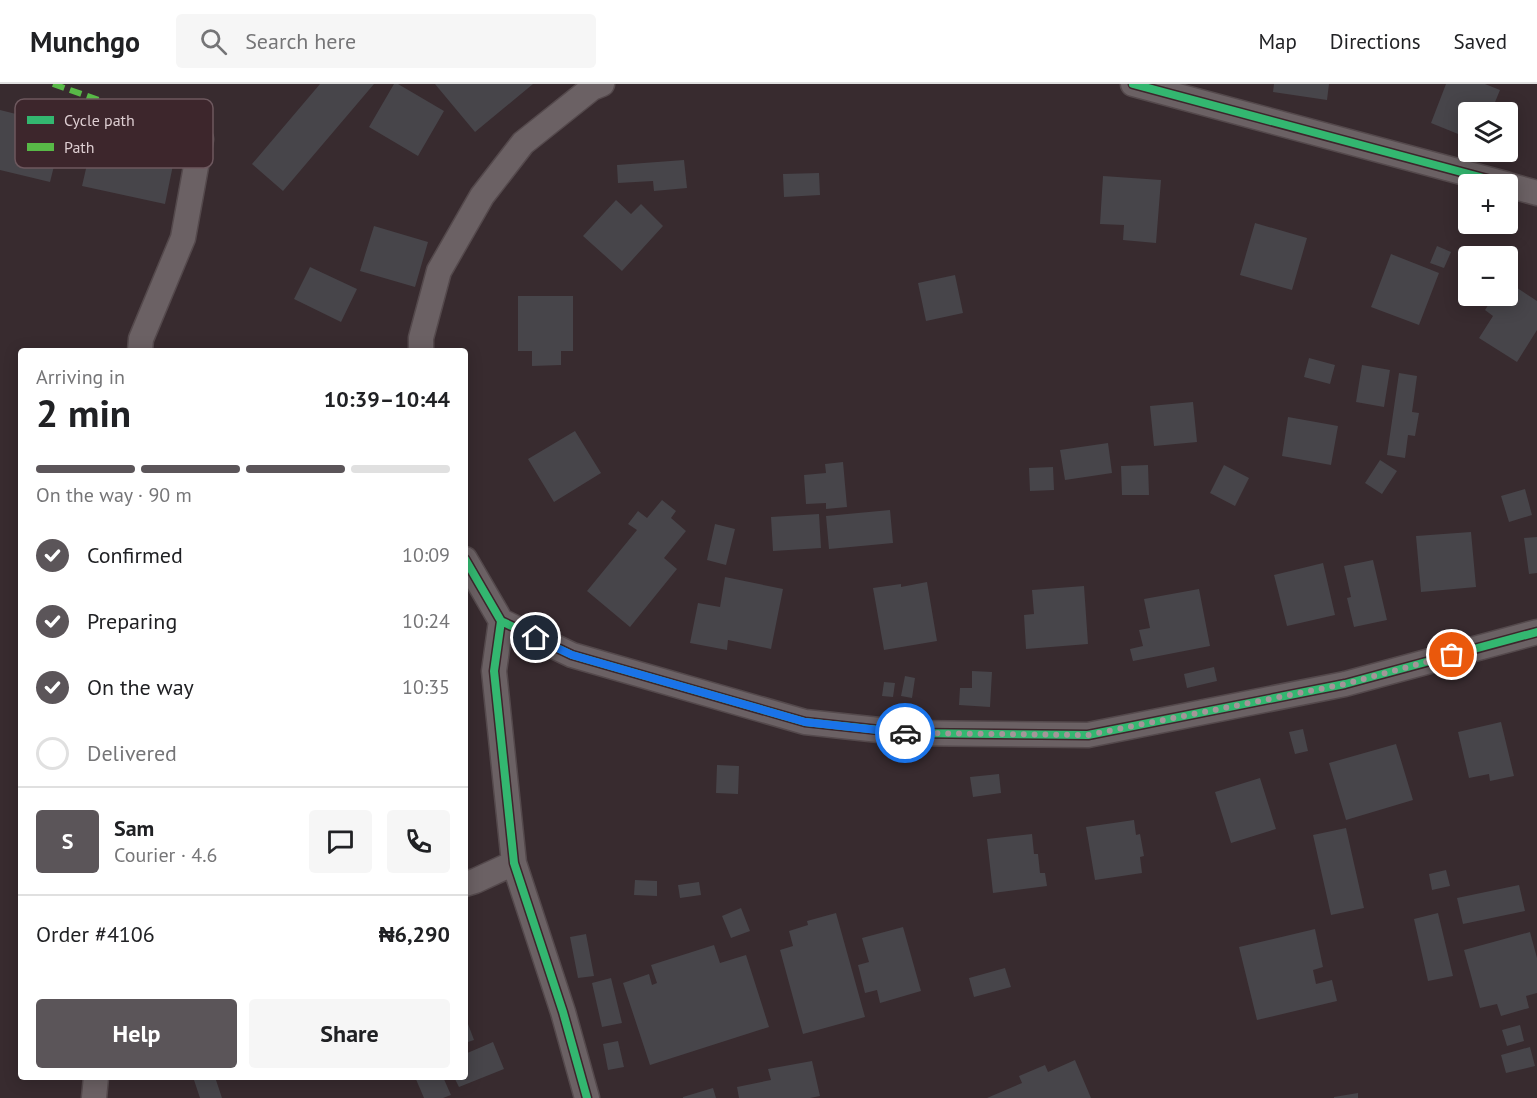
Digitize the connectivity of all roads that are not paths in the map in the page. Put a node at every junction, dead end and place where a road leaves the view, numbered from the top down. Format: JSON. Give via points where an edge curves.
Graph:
{"nodes":[{"id":1,"x":602,"y":84,"type":"edge"},
{"id":2,"x":1133,"y":84,"type":"edge"},
{"id":3,"x":196,"y":168,"type":"edge"},
{"id":4,"x":1466,"y":174,"type":"edge"},
{"id":5,"x":1518,"y":188,"type":"edge"},
{"id":6,"x":1537,"y":193,"type":"edge"},
{"id":7,"x":140,"y":348,"type":"edge"},
{"id":8,"x":421,"y":348,"type":"edge"},
{"id":9,"x":468,"y":566,"type":"edge"},
{"id":10,"x":501,"y":621,"type":"junction"},
{"id":11,"x":1537,"y":632,"type":"edge"},
{"id":12,"x":514,"y":863,"type":"junction"},
{"id":13,"x":468,"y":883,"type":"edge"},
{"id":14,"x":96,"y":1080,"type":"edge"},
{"id":15,"x":94,"y":1098,"type":"edge"},
{"id":16,"x":587,"y":1098,"type":"edge"}],
"edges":[{"from":1,"to":8,"type":"street","via":[[523,143],[482,196],[439,271]]},
{"from":2,"to":4,"type":"street"},
{"from":3,"to":7,"type":"street","via":[[183,238]]},
{"from":5,"to":6,"type":"street"},
{"from":9,"to":10,"type":"street"},
{"from":10,"to":11,"type":"street","via":[[572,655],[805,722],[907,733],[1088,735],[1345,684]]},
{"from":10,"to":12,"type":"street","via":[[494,671]]},
{"from":12,"to":13,"type":"street"},
{"from":12,"to":16,"type":"street"},
{"from":14,"to":15,"type":"street"}]}
